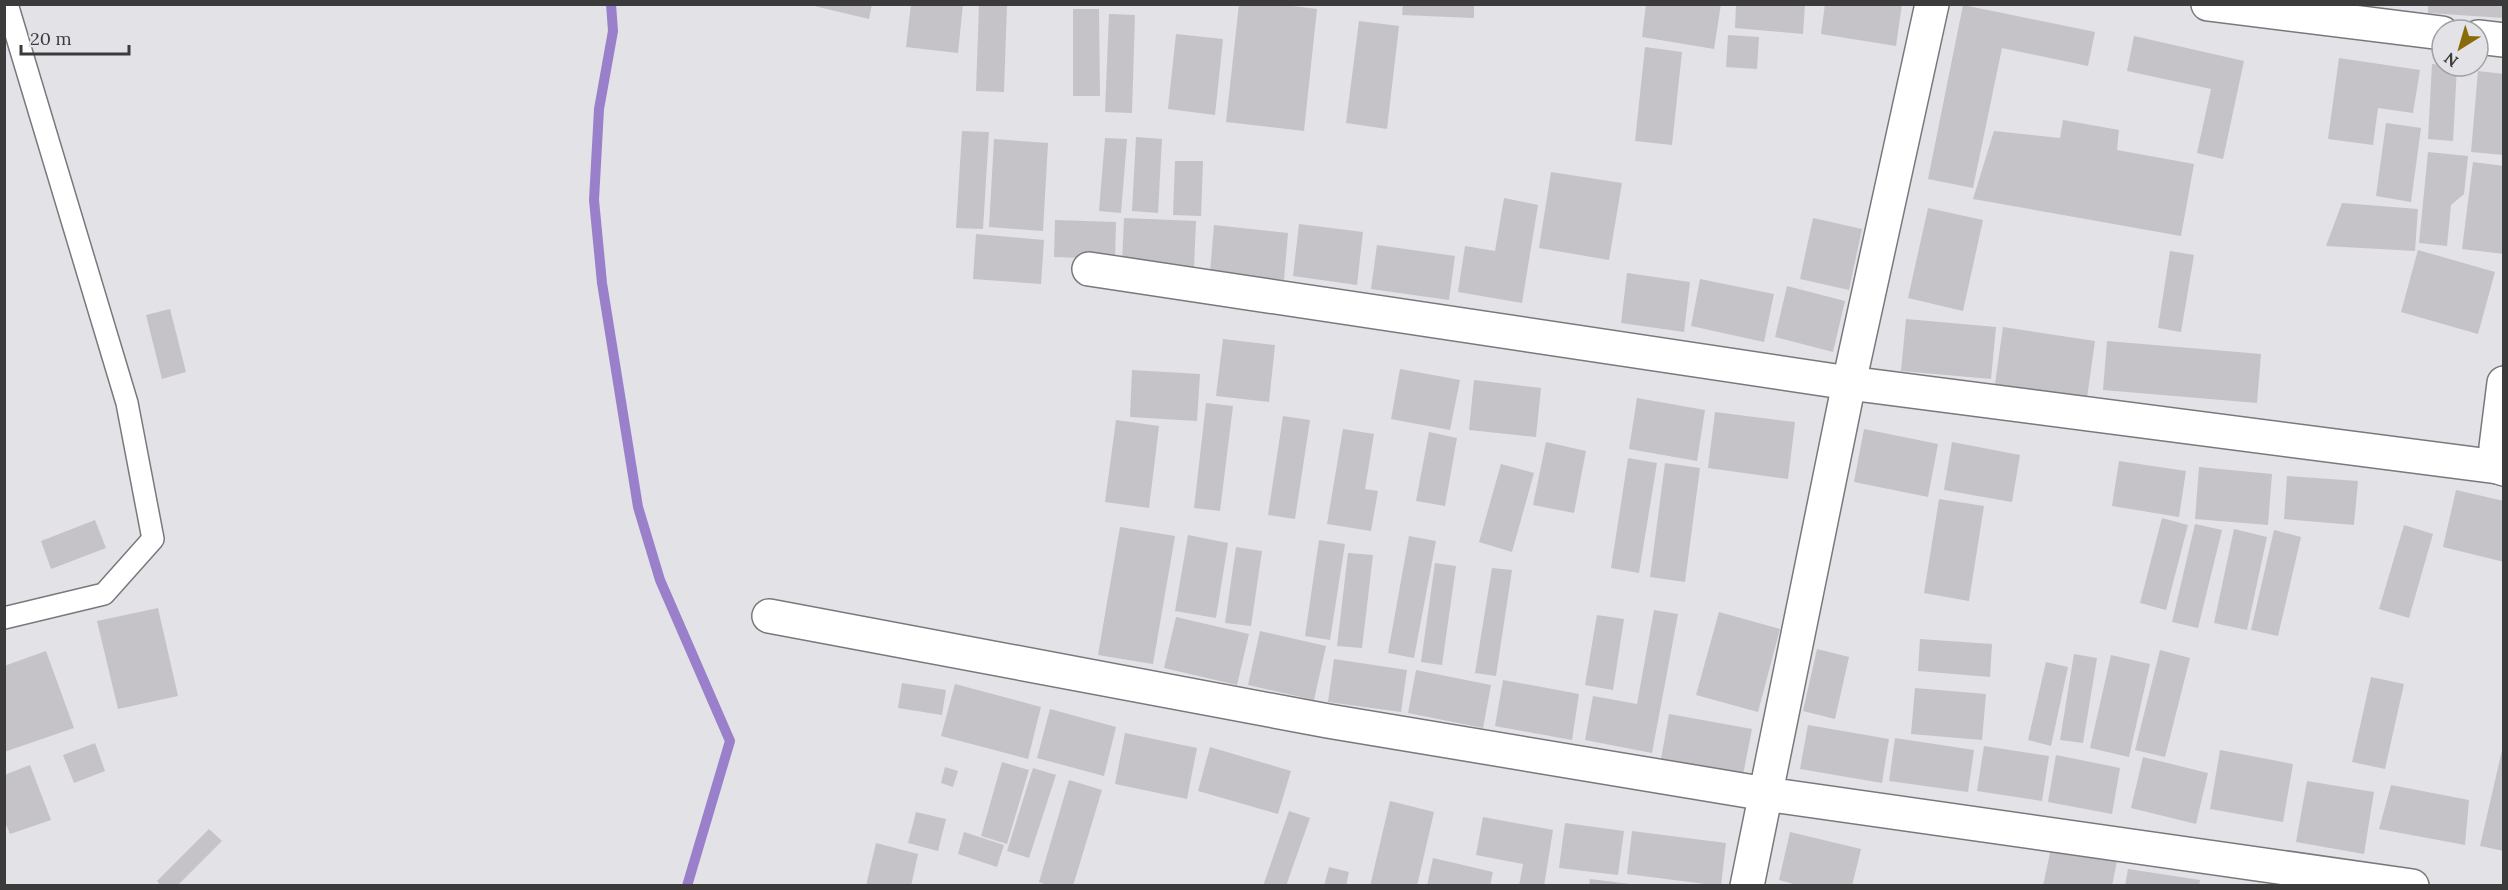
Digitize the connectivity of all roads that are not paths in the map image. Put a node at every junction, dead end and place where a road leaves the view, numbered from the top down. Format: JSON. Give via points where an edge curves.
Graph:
{"nodes":[{"id":1,"x":7,"y":4,"type":"edge"},
{"id":2,"x":1932,"y":4,"type":"edge"},
{"id":3,"x":2208,"y":4,"type":"edge"},
{"id":4,"x":2430,"y":32,"type":"edge"},
{"id":5,"x":1089,"y":269,"type":"dead end"},
{"id":6,"x":1849,"y":383,"type":"junction"},
{"id":7,"x":2504,"y":383,"type":"edge"},
{"id":8,"x":2501,"y":468,"type":"edge"},
{"id":9,"x":769,"y":616,"type":"dead end"},
{"id":10,"x":4,"y":618,"type":"edge"},
{"id":11,"x":1766,"y":794,"type":"junction"},
{"id":12,"x":1747,"y":885,"type":"edge"},
{"id":13,"x":2412,"y":885,"type":"edge"}],
"edges":[{"from":1,"to":10,"type":"lane","via":[[127,403],[153,539],[104,594]]},
{"from":2,"to":6,"type":"street"},
{"from":3,"to":4,"type":"street"},
{"from":5,"to":6,"type":"street"},
{"from":6,"to":8,"type":"street"},
{"from":6,"to":11,"type":"street"},
{"from":7,"to":8,"type":"street","via":[[2496,447]]},
{"from":9,"to":11,"type":"street","via":[[1328,721]]},
{"from":11,"to":12,"type":"street"},
{"from":11,"to":13,"type":"street"}]}
